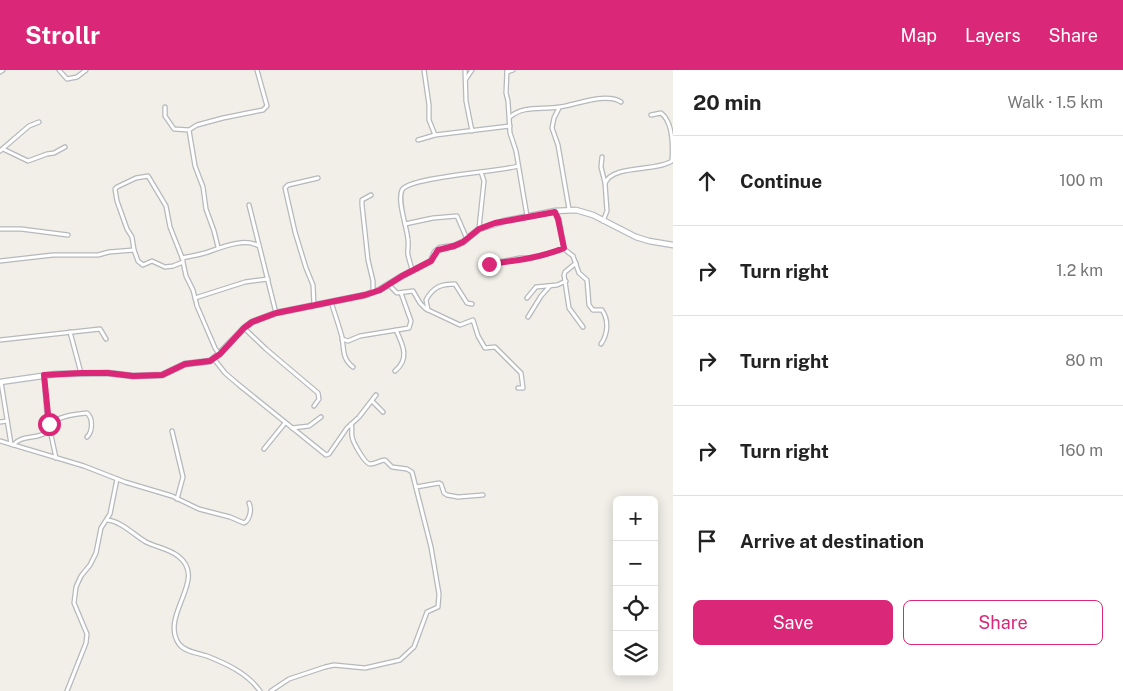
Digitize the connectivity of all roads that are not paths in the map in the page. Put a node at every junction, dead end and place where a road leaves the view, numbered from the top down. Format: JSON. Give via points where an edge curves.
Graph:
{"nodes":[{"id":1,"x":59,"y":70,"type":"edge"},
{"id":2,"x":86,"y":70,"type":"edge"},
{"id":3,"x":257,"y":70,"type":"edge"},
{"id":4,"x":424,"y":70,"type":"edge"},
{"id":5,"x":465,"y":70,"type":"edge"},
{"id":6,"x":472,"y":70,"type":"edge"},
{"id":7,"x":513,"y":70,"type":"edge"},
{"id":8,"x":507,"y":71,"type":"edge"},
{"id":9,"x":466,"y":80,"type":"junction"},
{"id":10,"x":621,"y":102,"type":"dead end"},
{"id":11,"x":165,"y":107,"type":"dead end"},
{"id":12,"x":559,"y":107,"type":"junction"},
{"id":13,"x":651,"y":115,"type":"dead end"},
{"id":14,"x":510,"y":116,"type":"junction"},
{"id":15,"x":39,"y":122,"type":"dead end"},
{"id":16,"x":510,"y":126,"type":"junction"},
{"id":17,"x":189,"y":130,"type":"junction"},
{"id":18,"x":472,"y":131,"type":"junction"},
{"id":19,"x":672,"y":131,"type":"edge"},
{"id":20,"x":435,"y":135,"type":"junction"},
{"id":21,"x":418,"y":140,"type":"dead end"},
{"id":22,"x":65,"y":147,"type":"dead end"},
{"id":23,"x":1,"y":150,"type":"edge"},
{"id":24,"x":602,"y":157,"type":"dead end"},
{"id":25,"x":518,"y":166,"type":"junction"},
{"id":26,"x":481,"y":172,"type":"junction"},
{"id":27,"x":318,"y":178,"type":"dead end"},
{"id":28,"x":605,"y":183,"type":"junction"},
{"id":29,"x":371,"y":195,"type":"dead end"},
{"id":30,"x":250,"y":205,"type":"dead end"},
{"id":31,"x":569,"y":210,"type":"junction"},
{"id":32,"x":555,"y":212,"type":"junction"},
{"id":33,"x":527,"y":216,"type":"junction"},
{"id":34,"x":603,"y":222,"type":"junction"},
{"id":35,"x":405,"y":224,"type":"junction"},
{"id":36,"x":0,"y":229,"type":"edge"},
{"id":37,"x":479,"y":229,"type":"junction"},
{"id":38,"x":68,"y":235,"type":"dead end"},
{"id":39,"x":467,"y":239,"type":"junction"},
{"id":40,"x":673,"y":245,"type":"edge"},
{"id":41,"x":259,"y":246,"type":"junction"},
{"id":42,"x":218,"y":247,"type":"junction"},
{"id":43,"x":564,"y":248,"type":"junction"},
{"id":44,"x":134,"y":250,"type":"junction"},
{"id":45,"x":183,"y":260,"type":"junction"},
{"id":46,"x":0,"y":261,"type":"edge"},
{"id":47,"x":576,"y":263,"type":"junction"},
{"id":48,"x":483,"y":265,"type":"dead end"},
{"id":49,"x":412,"y":270,"type":"junction"},
{"id":50,"x":268,"y":279,"type":"junction"},
{"id":51,"x":566,"y":280,"type":"junction"},
{"id":52,"x":389,"y":285,"type":"junction"},
{"id":53,"x":551,"y":286,"type":"junction"},
{"id":54,"x":373,"y":292,"type":"junction"},
{"id":55,"x":401,"y":293,"type":"junction"},
{"id":56,"x":195,"y":298,"type":"junction"},
{"id":57,"x":528,"y":298,"type":"dead end"},
{"id":58,"x":331,"y":302,"type":"junction"},
{"id":59,"x":472,"y":304,"type":"dead end"},
{"id":60,"x":314,"y":305,"type":"junction"},
{"id":61,"x":428,"y":310,"type":"junction"},
{"id":62,"x":276,"y":313,"type":"junction"},
{"id":63,"x":528,"y":317,"type":"dead end"},
{"id":64,"x":244,"y":328,"type":"junction"},
{"id":65,"x":583,"y":328,"type":"dead end"},
{"id":66,"x":396,"y":330,"type":"junction"},
{"id":67,"x":70,"y":332,"type":"junction"},
{"id":68,"x":106,"y":339,"type":"dead end"},
{"id":69,"x":342,"y":339,"type":"junction"},
{"id":70,"x":0,"y":340,"type":"edge"},
{"id":71,"x":601,"y":344,"type":"dead end"},
{"id":72,"x":220,"y":354,"type":"junction"},
{"id":73,"x":214,"y":359,"type":"junction"},
{"id":74,"x":353,"y":367,"type":"dead end"},
{"id":75,"x":395,"y":370,"type":"dead end"},
{"id":76,"x":81,"y":373,"type":"junction"},
{"id":77,"x":44,"y":375,"type":"junction"},
{"id":78,"x":0,"y":382,"type":"edge"},
{"id":79,"x":518,"y":388,"type":"dead end"},
{"id":80,"x":376,"y":395,"type":"dead end"},
{"id":81,"x":372,"y":401,"type":"junction"},
{"id":82,"x":314,"y":406,"type":"dead end"},
{"id":83,"x":383,"y":412,"type":"dead end"},
{"id":84,"x":321,"y":417,"type":"dead end"},
{"id":85,"x":48,"y":419,"type":"junction"},
{"id":86,"x":54,"y":420,"type":"junction"},
{"id":87,"x":7,"y":421,"type":"junction"},
{"id":88,"x":0,"y":422,"type":"edge"},
{"id":89,"x":285,"y":423,"type":"junction"},
{"id":90,"x":351,"y":424,"type":"junction"},
{"id":91,"x":50,"y":428,"type":"junction"},
{"id":92,"x":291,"y":428,"type":"junction"},
{"id":93,"x":172,"y":431,"type":"dead end"},
{"id":94,"x":87,"y":437,"type":"dead end"},
{"id":95,"x":0,"y":442,"type":"edge"},
{"id":96,"x":12,"y":444,"type":"junction"},
{"id":97,"x":264,"y":449,"type":"dead end"},
{"id":98,"x":56,"y":458,"type":"junction"},
{"id":99,"x":118,"y":479,"type":"junction"},
{"id":100,"x":416,"y":487,"type":"junction"},
{"id":101,"x":483,"y":494,"type":"dead end"},
{"id":102,"x":177,"y":499,"type":"junction"},
{"id":103,"x":250,"y":503,"type":"dead end"},
{"id":104,"x":110,"y":514,"type":"junction"},
{"id":105,"x":107,"y":520,"type":"junction"},
{"id":106,"x":114,"y":521,"type":"junction"},
{"id":107,"x":67,"y":691,"type":"edge"},
{"id":108,"x":260,"y":691,"type":"edge"},
{"id":109,"x":271,"y":691,"type":"edge"}],
"edges":[{"from":1,"to":2,"type":"street","via":[[68,79],[78,77]]},
{"from":3,"to":17,"type":"street","via":[[267,106],[265,109],[197,125]]},
{"from":4,"to":20,"type":"street","via":[[429,120]]},
{"from":5,"to":9,"type":"street"},
{"from":6,"to":9,"type":"street"},
{"from":7,"to":8,"type":"street"},
{"from":8,"to":14,"type":"street"},
{"from":9,"to":18,"type":"street"},
{"from":10,"to":12,"type":"street","via":[[596,99]]},
{"from":11,"to":17,"type":"street","via":[[165,116],[174,129]]},
{"from":12,"to":14,"type":"street","via":[[538,107]]},
{"from":12,"to":31,"type":"street","via":[[552,128]]},
{"from":13,"to":19,"type":"street","via":[[660,113],[666,117]]},
{"from":14,"to":16,"type":"street"},
{"from":15,"to":23,"type":"street","via":[[29,126]]},
{"from":16,"to":18,"type":"street"},
{"from":16,"to":25,"type":"street"},
{"from":17,"to":42,"type":"street","via":[[195,166]]},
{"from":18,"to":20,"type":"street"},
{"from":19,"to":28,"type":"street","via":[[671,162],[621,172]]},
{"from":20,"to":21,"type":"street"},
{"from":22,"to":23,"type":"street","via":[[28,161]]},
{"from":24,"to":28,"type":"street"},
{"from":25,"to":26,"type":"street"},
{"from":25,"to":33,"type":"street"},
{"from":26,"to":35,"type":"street","via":[[434,178],[405,187],[402,210]]},
{"from":26,"to":37,"type":"street","via":[[484,180]]},
{"from":27,"to":60,"type":"street","via":[[285,188],[295,232],[314,289]]},
{"from":28,"to":34,"type":"street","via":[[607,211]]},
{"from":29,"to":54,"type":"street","via":[[362,200],[362,205]]},
{"from":30,"to":41,"type":"street"},
{"from":31,"to":32,"type":"street"},
{"from":31,"to":34,"type":"street"},
{"from":32,"to":33,"type":"street"},
{"from":32,"to":43,"type":"street"},
{"from":33,"to":37,"type":"street"},
{"from":34,"to":40,"type":"street","via":[[636,237]]},
{"from":35,"to":39,"type":"street","via":[[458,216]]},
{"from":35,"to":49,"type":"street"},
{"from":36,"to":38,"type":"street"},
{"from":37,"to":39,"type":"street"},
{"from":39,"to":49,"type":"street","via":[[454,246],[440,248],[431,261]]},
{"from":41,"to":42,"type":"street","via":[[250,243]]},
{"from":41,"to":50,"type":"street"},
{"from":42,"to":45,"type":"street"},
{"from":43,"to":47,"type":"street"},
{"from":43,"to":48,"type":"street","via":[[532,258]]},
{"from":44,"to":45,"type":"street","via":[[143,265],[155,262],[173,266]]},
{"from":44,"to":45,"type":"street","via":[[116,198],[116,189],[118,185],[148,176],[166,208]]},
{"from":44,"to":46,"type":"street"},
{"from":45,"to":56,"type":"street"},
{"from":47,"to":51,"type":"street","via":[[564,273]]},
{"from":47,"to":71,"type":"street","via":[[578,273],[588,282],[589,305],[593,310],[602,310],[606,316],[606,335]]},
{"from":49,"to":52,"type":"street"},
{"from":50,"to":56,"type":"street","via":[[245,282]]},
{"from":50,"to":62,"type":"street"},
{"from":51,"to":53,"type":"street"},
{"from":51,"to":65,"type":"street","via":[[569,308]]},
{"from":52,"to":54,"type":"street"},
{"from":52,"to":55,"type":"street","via":[[395,293]]},
{"from":53,"to":57,"type":"street","via":[[536,287]]},
{"from":53,"to":63,"type":"street"},
{"from":54,"to":58,"type":"street"},
{"from":55,"to":61,"type":"street","via":[[413,290]]},
{"from":55,"to":66,"type":"street","via":[[411,324],[407,329]]},
{"from":56,"to":72,"type":"street"},
{"from":58,"to":60,"type":"street"},
{"from":58,"to":69,"type":"street"},
{"from":59,"to":61,"type":"street","via":[[455,284],[437,286],[426,300]]},
{"from":60,"to":62,"type":"street"},
{"from":61,"to":79,"type":"street","via":[[460,325],[472,320],[485,348],[496,347],[521,373],[523,388]]},
{"from":62,"to":64,"type":"street"},
{"from":64,"to":72,"type":"street"},
{"from":64,"to":82,"type":"street","via":[[318,394],[319,399]]},
{"from":66,"to":69,"type":"street","via":[[348,341]]},
{"from":66,"to":75,"type":"street","via":[[402,342],[404,359]]},
{"from":67,"to":68,"type":"street","via":[[100,329]]},
{"from":67,"to":70,"type":"street"},
{"from":67,"to":76,"type":"street"},
{"from":69,"to":74,"type":"street","via":[[344,354]]},
{"from":72,"to":73,"type":"street"},
{"from":73,"to":76,"type":"street","via":[[185,364],[162,375]]},
{"from":73,"to":89,"type":"street","via":[[225,373]]},
{"from":76,"to":77,"type":"street"},
{"from":77,"to":78,"type":"street"},
{"from":77,"to":85,"type":"street"},
{"from":78,"to":87,"type":"street"},
{"from":80,"to":81,"type":"street"},
{"from":81,"to":83,"type":"street"},
{"from":81,"to":90,"type":"street"},
{"from":84,"to":92,"type":"street","via":[[308,426]]},
{"from":85,"to":86,"type":"street"},
{"from":85,"to":91,"type":"street"},
{"from":86,"to":91,"type":"street"},
{"from":86,"to":94,"type":"street","via":[[88,414],[91,432]]},
{"from":87,"to":88,"type":"street"},
{"from":87,"to":96,"type":"street"},
{"from":89,"to":92,"type":"street"},
{"from":89,"to":97,"type":"street"},
{"from":90,"to":92,"type":"street","via":[[326,455]]},
{"from":90,"to":100,"type":"street","via":[[352,437],[366,463],[384,460],[392,467],[409,469]]},
{"from":91,"to":96,"type":"street","via":[[44,434]]},
{"from":91,"to":98,"type":"street"},
{"from":93,"to":102,"type":"street","via":[[184,477]]},
{"from":95,"to":96,"type":"street"},
{"from":96,"to":98,"type":"street"},
{"from":98,"to":99,"type":"street"},
{"from":99,"to":102,"type":"street"},
{"from":99,"to":104,"type":"street"},
{"from":100,"to":101,"type":"street","via":[[440,483],[444,493],[451,496]]},
{"from":100,"to":109,"type":"street","via":[[431,547],[439,598],[438,608],[426,612],[414,647],[400,660],[365,668],[325,667],[289,679]]},
{"from":102,"to":103,"type":"street","via":[[244,523],[249,518]]},
{"from":104,"to":105,"type":"street"},
{"from":104,"to":106,"type":"street"},
{"from":105,"to":106,"type":"street"},
{"from":105,"to":107,"type":"street","via":[[101,528],[96,553],[76,587],[74,603],[87,634]]},
{"from":106,"to":108,"type":"street","via":[[154,546],[176,554],[188,569],[188,585],[176,616],[176,637],[181,646],[242,673]]}]}
